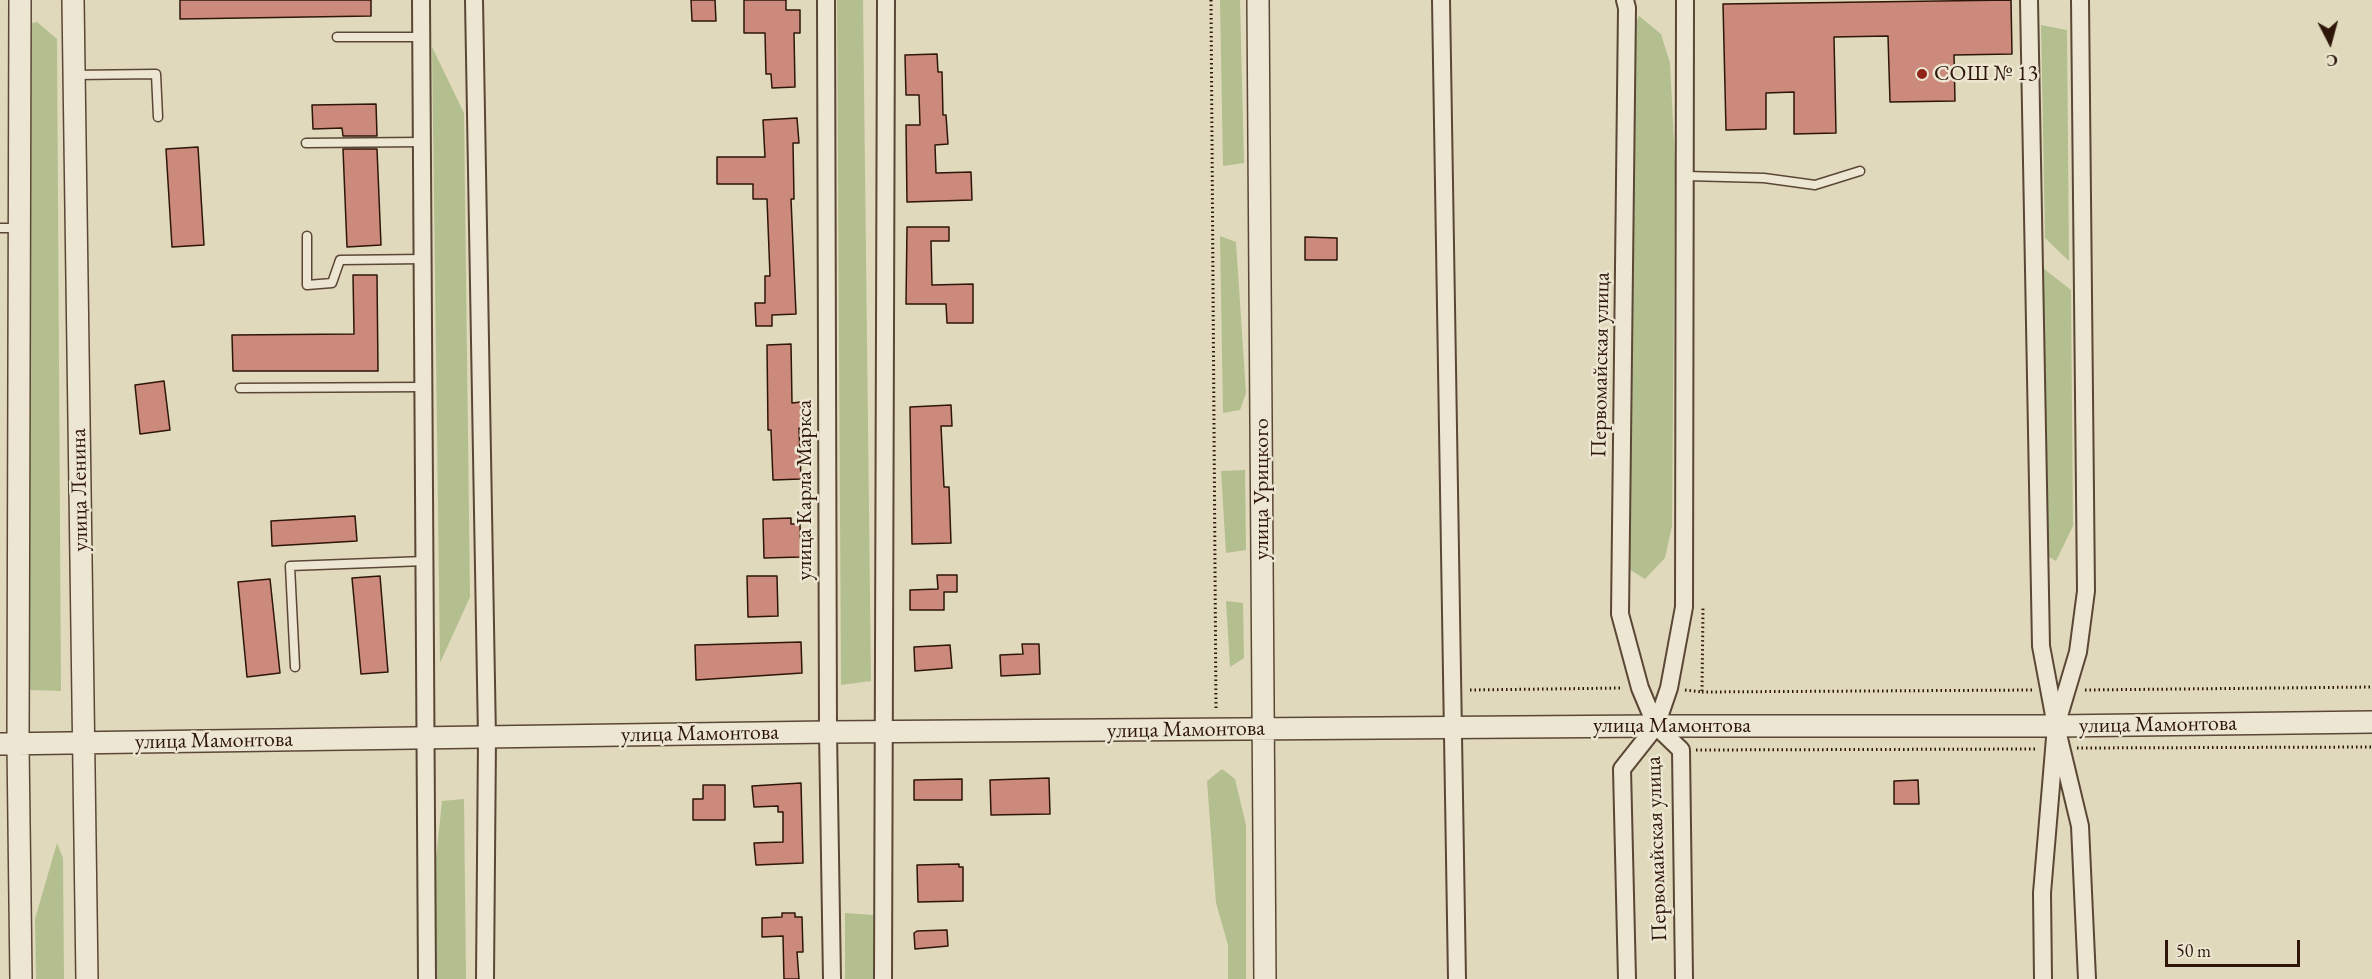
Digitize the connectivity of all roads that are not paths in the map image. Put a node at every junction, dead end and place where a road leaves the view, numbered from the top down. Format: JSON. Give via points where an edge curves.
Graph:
{"nodes":[{"id":1,"x":20,"y":0,"type":"edge"},
{"id":2,"x":72,"y":0,"type":"edge"},
{"id":3,"x":421,"y":0,"type":"edge"},
{"id":4,"x":474,"y":0,"type":"edge"},
{"id":5,"x":826,"y":0,"type":"edge"},
{"id":6,"x":886,"y":0,"type":"edge"},
{"id":7,"x":1258,"y":0,"type":"edge"},
{"id":8,"x":1441,"y":0,"type":"edge"},
{"id":9,"x":1625,"y":0,"type":"edge"},
{"id":10,"x":1685,"y":0,"type":"edge"},
{"id":11,"x":2029,"y":0,"type":"edge"},
{"id":12,"x":2080,"y":0,"type":"edge"},
{"id":13,"x":337,"y":37,"type":"dead end"},
{"id":14,"x":421,"y":37,"type":"junction"},
{"id":15,"x":74,"y":75,"type":"junction"},
{"id":16,"x":158,"y":117,"type":"dead end"},
{"id":17,"x":422,"y":142,"type":"junction"},
{"id":18,"x":306,"y":143,"type":"dead end"},
{"id":19,"x":1860,"y":171,"type":"dead end"},
{"id":20,"x":1686,"y":176,"type":"junction"},
{"id":21,"x":9,"y":228,"type":"edge"},
{"id":22,"x":307,"y":236,"type":"dead end"},
{"id":23,"x":423,"y":259,"type":"junction"},
{"id":24,"x":424,"y":387,"type":"junction"},
{"id":25,"x":240,"y":388,"type":"dead end"},
{"id":26,"x":425,"y":561,"type":"junction"},
{"id":27,"x":295,"y":667,"type":"dead end"},
{"id":28,"x":2372,"y":722,"type":"edge"},
{"id":29,"x":1656,"y":726,"type":"junction"},
{"id":30,"x":2056,"y":726,"type":"junction"},
{"id":31,"x":1452,"y":727,"type":"junction"},
{"id":32,"x":1264,"y":729,"type":"junction"},
{"id":33,"x":828,"y":732,"type":"junction"},
{"id":34,"x":883,"y":733,"type":"junction"},
{"id":35,"x":426,"y":738,"type":"junction"},
{"id":36,"x":488,"y":738,"type":"junction"},
{"id":37,"x":83,"y":742,"type":"junction"},
{"id":38,"x":9,"y":744,"type":"edge"},
{"id":39,"x":2057,"y":748,"type":"junction"},
{"id":40,"x":21,"y":979,"type":"edge"},
{"id":41,"x":87,"y":979,"type":"edge"},
{"id":42,"x":427,"y":979,"type":"edge"},
{"id":43,"x":485,"y":979,"type":"edge"},
{"id":44,"x":832,"y":979,"type":"edge"},
{"id":45,"x":884,"y":979,"type":"edge"},
{"id":46,"x":1265,"y":979,"type":"edge"},
{"id":47,"x":1457,"y":979,"type":"edge"},
{"id":48,"x":1627,"y":979,"type":"edge"},
{"id":49,"x":1683,"y":979,"type":"edge"},
{"id":50,"x":2043,"y":979,"type":"edge"},
{"id":51,"x":2087,"y":979,"type":"edge"}],
"edges":[{"from":1,"to":21,"type":"street"},
{"from":2,"to":15,"type":"street","name":"улица Ленина"},
{"from":3,"to":14,"type":"street"},
{"from":4,"to":36,"type":"street"},
{"from":5,"to":33,"type":"street","name":"улица Карла Маркса"},
{"from":6,"to":34,"type":"street"},
{"from":7,"to":32,"type":"street","name":"улица Урицкого"},
{"from":8,"to":31,"type":"street"},
{"from":9,"to":29,"type":"street","name":"Первомайская улица","via":[[1620,614],[1640,688]]},
{"from":10,"to":20,"type":"street","name":"Первомайская улица"},
{"from":11,"to":30,"type":"street","via":[[2042,646]]},
{"from":12,"to":30,"type":"street","via":[[2085,591],[2078,652]]},
{"from":13,"to":14,"type":"lane"},
{"from":14,"to":17,"type":"street"},
{"from":15,"to":16,"type":"lane","via":[[156,75]]},
{"from":15,"to":37,"type":"street","name":"улица Ленина"},
{"from":17,"to":18,"type":"lane"},
{"from":17,"to":23,"type":"street"},
{"from":19,"to":20,"type":"lane","via":[[1815,185],[1764,178]]},
{"from":20,"to":29,"type":"street","name":"Первомайская улица","via":[[1684,607],[1669,688]]},
{"from":21,"to":38,"type":"street"},
{"from":22,"to":23,"type":"lane","via":[[307,285],[332,283],[340,260]]},
{"from":23,"to":24,"type":"street"},
{"from":24,"to":25,"type":"lane"},
{"from":24,"to":26,"type":"street"},
{"from":26,"to":27,"type":"lane","via":[[290,566]]},
{"from":26,"to":35,"type":"street"},
{"from":28,"to":30,"type":"street","name":"улица Мамонтова"},
{"from":29,"to":30,"type":"street","name":"улица Мамонтова"},
{"from":29,"to":31,"type":"street","name":"улица Мамонтова"},
{"from":29,"to":48,"type":"street","name":"Первомайская улица","via":[[1622,769]]},
{"from":29,"to":49,"type":"street","name":"Первомайская улица","via":[[1681,750]]},
{"from":30,"to":39,"type":"street"},
{"from":31,"to":32,"type":"street","name":"улица Мамонтова"},
{"from":31,"to":47,"type":"street"},
{"from":32,"to":34,"type":"street","name":"улица Мамонтова"},
{"from":32,"to":46,"type":"street","name":"улица Урицкого"},
{"from":33,"to":34,"type":"street","name":"улица Мамонтова"},
{"from":33,"to":36,"type":"street","name":"улица Мамонтова"},
{"from":33,"to":44,"type":"street","name":"улица Карла Маркса"},
{"from":34,"to":45,"type":"street"},
{"from":35,"to":36,"type":"street","name":"улица Мамонтова"},
{"from":35,"to":37,"type":"street","name":"улица Мамонтова"},
{"from":35,"to":42,"type":"street"},
{"from":36,"to":43,"type":"street"},
{"from":37,"to":38,"type":"street","name":"улица Мамонтова"},
{"from":37,"to":41,"type":"street","name":"улица Ленина"},
{"from":38,"to":40,"type":"street"},
{"from":39,"to":50,"type":"street","via":[[2042,893]]},
{"from":39,"to":51,"type":"street","via":[[2079,826]]}]}
